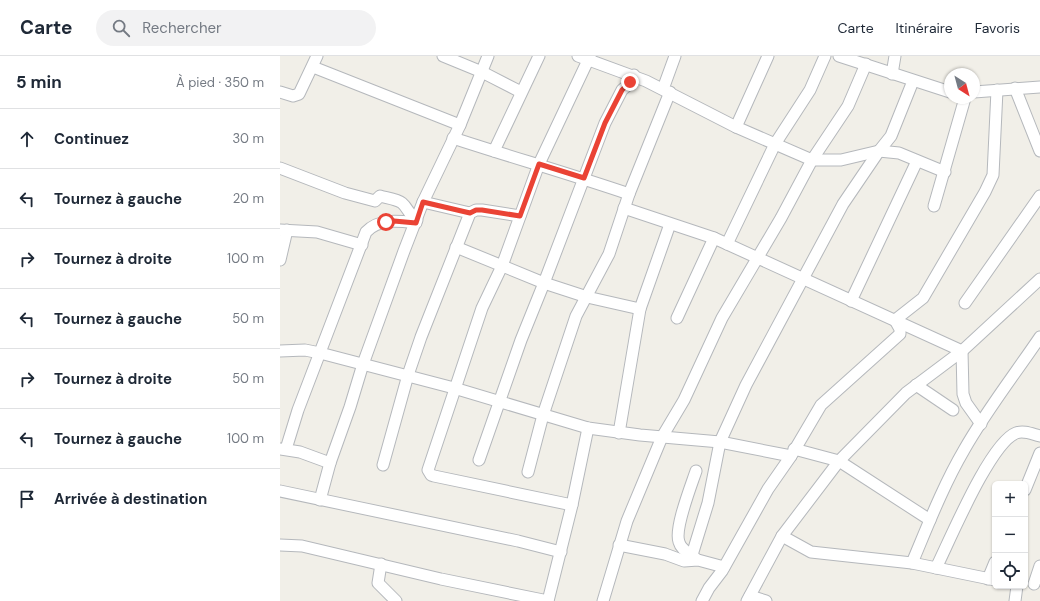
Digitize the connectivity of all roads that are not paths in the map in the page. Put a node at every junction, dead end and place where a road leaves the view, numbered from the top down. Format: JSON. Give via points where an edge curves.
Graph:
{"nodes":[{"id":1,"x":317,"y":56,"type":"edge"},
{"id":2,"x":443,"y":56,"type":"edge"},
{"id":3,"x":488,"y":56,"type":"edge"},
{"id":4,"x":539,"y":56,"type":"edge"},
{"id":5,"x":675,"y":56,"type":"edge"},
{"id":6,"x":768,"y":56,"type":"edge"},
{"id":7,"x":825,"y":56,"type":"edge"},
{"id":8,"x":839,"y":56,"type":"edge"},
{"id":9,"x":895,"y":56,"type":"edge"},
{"id":10,"x":586,"y":57,"type":"edge"},
{"id":11,"x":866,"y":64,"type":"junction"},
{"id":12,"x":312,"y":67,"type":"junction"},
{"id":13,"x":482,"y":72,"type":"junction"},
{"id":14,"x":892,"y":74,"type":"junction"},
{"id":15,"x":634,"y":75,"type":"junction"},
{"id":16,"x":913,"y":81,"type":"junction"},
{"id":17,"x":1040,"y":87,"type":"edge"},
{"id":18,"x":1015,"y":88,"type":"junction"},
{"id":19,"x":666,"y":90,"type":"junction"},
{"id":20,"x":944,"y":90,"type":"edge"},
{"id":21,"x":997,"y":90,"type":"junction"},
{"id":22,"x":980,"y":91,"type":"edge"},
{"id":23,"x":280,"y":92,"type":"edge"},
{"id":24,"x":521,"y":92,"type":"junction"},
{"id":25,"x":963,"y":104,"type":"edge"},
{"id":26,"x":460,"y":125,"type":"junction"},
{"id":27,"x":736,"y":127,"type":"junction"},
{"id":28,"x":453,"y":138,"type":"junction"},
{"id":29,"x":775,"y":144,"type":"junction"},
{"id":30,"x":494,"y":151,"type":"junction"},
{"id":31,"x":879,"y":151,"type":"junction"},
{"id":32,"x":1040,"y":152,"type":"edge"},
{"id":33,"x":812,"y":160,"type":"junction"},
{"id":34,"x":917,"y":161,"type":"junction"},
{"id":35,"x":539,"y":164,"type":"junction"},
{"id":36,"x":280,"y":168,"type":"edge"},
{"id":37,"x":945,"y":172,"type":"junction"},
{"id":38,"x":584,"y":178,"type":"junction"},
{"id":39,"x":629,"y":194,"type":"junction"},
{"id":40,"x":1040,"y":196,"type":"edge"},
{"id":41,"x":423,"y":202,"type":"junction"},
{"id":42,"x":934,"y":206,"type":"dead end"},
{"id":43,"x":624,"y":208,"type":"junction"},
{"id":44,"x":470,"y":213,"type":"junction"},
{"id":45,"x":520,"y":216,"type":"junction"},
{"id":46,"x":417,"y":221,"type":"junction"},
{"id":47,"x":670,"y":224,"type":"junction"},
{"id":48,"x":284,"y":230,"type":"edge"},
{"id":49,"x":714,"y":238,"type":"junction"},
{"id":50,"x":727,"y":244,"type":"junction"},
{"id":51,"x":362,"y":245,"type":"junction"},
{"id":52,"x":456,"y":247,"type":"junction"},
{"id":53,"x":756,"y":259,"type":"junction"},
{"id":54,"x":280,"y":260,"type":"edge"},
{"id":55,"x":502,"y":266,"type":"junction"},
{"id":56,"x":802,"y":278,"type":"junction"},
{"id":57,"x":1040,"y":279,"type":"edge"},
{"id":58,"x":544,"y":283,"type":"junction"},
{"id":59,"x":587,"y":297,"type":"junction"},
{"id":60,"x":851,"y":301,"type":"junction"},
{"id":61,"x":965,"y":303,"type":"dead end"},
{"id":62,"x":640,"y":309,"type":"junction"},
{"id":63,"x":677,"y":318,"type":"dead end"},
{"id":64,"x":895,"y":320,"type":"junction"},
{"id":65,"x":1040,"y":337,"type":"edge"},
{"id":66,"x":280,"y":351,"type":"edge"},
{"id":67,"x":962,"y":351,"type":"junction"},
{"id":68,"x":320,"y":353,"type":"junction"},
{"id":69,"x":363,"y":364,"type":"junction"},
{"id":70,"x":408,"y":375,"type":"junction"},
{"id":71,"x":916,"y":385,"type":"junction"},
{"id":72,"x":454,"y":388,"type":"junction"},
{"id":73,"x":499,"y":401,"type":"junction"},
{"id":74,"x":953,"y":410,"type":"dead end"},
{"id":75,"x":543,"y":415,"type":"junction"},
{"id":76,"x":981,"y":424,"type":"junction"},
{"id":77,"x":588,"y":428,"type":"junction"},
{"id":78,"x":619,"y":433,"type":"junction"},
{"id":79,"x":1040,"y":436,"type":"edge"},
{"id":80,"x":662,"y":437,"type":"junction"},
{"id":81,"x":720,"y":442,"type":"junction"},
{"id":82,"x":283,"y":449,"type":"edge"},
{"id":83,"x":793,"y":452,"type":"junction"},
{"id":84,"x":1040,"y":453,"type":"edge"},
{"id":85,"x":479,"y":460,"type":"dead end"},
{"id":86,"x":839,"y":461,"type":"junction"},
{"id":87,"x":330,"y":462,"type":"junction"},
{"id":88,"x":383,"y":465,"type":"dead end"},
{"id":89,"x":696,"y":471,"type":"dead end"},
{"id":90,"x":528,"y":472,"type":"dead end"},
{"id":91,"x":1028,"y":483,"type":"edge"},
{"id":92,"x":280,"y":491,"type":"edge"},
{"id":93,"x":320,"y":500,"type":"junction"},
{"id":94,"x":572,"y":505,"type":"junction"},
{"id":95,"x":930,"y":520,"type":"junction"},
{"id":96,"x":782,"y":536,"type":"junction"},
{"id":97,"x":280,"y":545,"type":"edge"},
{"id":98,"x":619,"y":545,"type":"junction"},
{"id":99,"x":561,"y":552,"type":"junction"},
{"id":100,"x":695,"y":558,"type":"junction"},
{"id":101,"x":912,"y":563,"type":"junction"},
{"id":102,"x":382,"y":564,"type":"junction"},
{"id":103,"x":1040,"y":566,"type":"edge"},
{"id":104,"x":936,"y":568,"type":"junction"},
{"id":105,"x":719,"y":569,"type":"junction"},
{"id":106,"x":991,"y":579,"type":"edge"},
{"id":107,"x":1033,"y":584,"type":"edge"},
{"id":108,"x":1016,"y":589,"type":"edge"},
{"id":109,"x":749,"y":599,"type":"edge"},
{"id":110,"x":396,"y":601,"type":"edge"},
{"id":111,"x":548,"y":601,"type":"edge"},
{"id":112,"x":603,"y":601,"type":"edge"},
{"id":113,"x":702,"y":601,"type":"edge"},
{"id":114,"x":766,"y":601,"type":"edge"},
{"id":115,"x":1014,"y":601,"type":"edge"}],
"edges":[{"from":1,"to":12,"type":"street"},
{"from":2,"to":13,"type":"street"},
{"from":3,"to":13,"type":"street"},
{"from":4,"to":24,"type":"street"},
{"from":5,"to":19,"type":"street"},
{"from":6,"to":27,"type":"street"},
{"from":7,"to":29,"type":"street","via":[[810,90]]},
{"from":8,"to":11,"type":"street"},
{"from":9,"to":14,"type":"street"},
{"from":10,"to":15,"type":"street"},
{"from":10,"to":35,"type":"street"},
{"from":11,"to":14,"type":"street"},
{"from":11,"to":33,"type":"street","via":[[848,106]]},
{"from":12,"to":23,"type":"street","via":[[299,94],[293,96]]},
{"from":12,"to":26,"type":"street"},
{"from":13,"to":24,"type":"street"},
{"from":13,"to":26,"type":"street"},
{"from":14,"to":16,"type":"street"},
{"from":15,"to":19,"type":"street"},
{"from":15,"to":38,"type":"street","via":[[622,90],[605,123]]},
{"from":16,"to":20,"type":"street"},
{"from":16,"to":31,"type":"street","via":[[891,136]]},
{"from":17,"to":18,"type":"street"},
{"from":18,"to":21,"type":"street"},
{"from":18,"to":32,"type":"street"},
{"from":19,"to":27,"type":"street"},
{"from":19,"to":39,"type":"street"},
{"from":21,"to":22,"type":"street"},
{"from":21,"to":64,"type":"street","via":[[993,175],[990,184],[923,298]]},
{"from":24,"to":30,"type":"street"},
{"from":25,"to":37,"type":"street"},
{"from":26,"to":28,"type":"street"},
{"from":27,"to":29,"type":"street"},
{"from":28,"to":30,"type":"street"},
{"from":28,"to":41,"type":"street"},
{"from":29,"to":33,"type":"street"},
{"from":29,"to":50,"type":"street"},
{"from":30,"to":35,"type":"street"},
{"from":31,"to":33,"type":"street","via":[[841,160]]},
{"from":31,"to":34,"type":"street","via":[[899,154]]},
{"from":31,"to":56,"type":"street","via":[[853,188]]},
{"from":33,"to":53,"type":"street"},
{"from":34,"to":37,"type":"street"},
{"from":34,"to":60,"type":"street"},
{"from":35,"to":38,"type":"street"},
{"from":35,"to":45,"type":"street"},
{"from":36,"to":46,"type":"street","via":[[345,193],[375,201],[380,196],[402,203]]},
{"from":37,"to":42,"type":"street"},
{"from":38,"to":39,"type":"street"},
{"from":38,"to":58,"type":"street"},
{"from":39,"to":43,"type":"street"},
{"from":40,"to":61,"type":"street"},
{"from":41,"to":44,"type":"street"},
{"from":41,"to":46,"type":"street"},
{"from":43,"to":47,"type":"street"},
{"from":43,"to":59,"type":"street","via":[[609,254]]},
{"from":44,"to":45,"type":"street","via":[[482,210]]},
{"from":44,"to":52,"type":"street"},
{"from":45,"to":55,"type":"street"},
{"from":46,"to":51,"type":"street","via":[[394,221],[376,225],[366,232]]},
{"from":46,"to":69,"type":"street"},
{"from":47,"to":49,"type":"street"},
{"from":47,"to":62,"type":"street"},
{"from":48,"to":51,"type":"street","via":[[317,232]]},
{"from":48,"to":54,"type":"street"},
{"from":49,"to":50,"type":"street"},
{"from":49,"to":63,"type":"street"},
{"from":50,"to":53,"type":"street"},
{"from":51,"to":68,"type":"street"},
{"from":52,"to":55,"type":"street"},
{"from":52,"to":70,"type":"street"},
{"from":53,"to":56,"type":"street"},
{"from":53,"to":80,"type":"street","via":[[722,318],[684,400]]},
{"from":55,"to":58,"type":"street"},
{"from":55,"to":72,"type":"street","via":[[482,308]]},
{"from":56,"to":60,"type":"street"},
{"from":56,"to":81,"type":"street","via":[[746,385]]},
{"from":57,"to":67,"type":"street"},
{"from":58,"to":59,"type":"street"},
{"from":58,"to":73,"type":"street"},
{"from":59,"to":62,"type":"street"},
{"from":59,"to":75,"type":"street","via":[[573,324]]},
{"from":60,"to":64,"type":"street"},
{"from":62,"to":78,"type":"street"},
{"from":64,"to":67,"type":"street"},
{"from":64,"to":83,"type":"street","via":[[900,334],[829,396],[807,426]]},
{"from":65,"to":76,"type":"street"},
{"from":66,"to":68,"type":"street","via":[[305,350]]},
{"from":67,"to":71,"type":"street"},
{"from":67,"to":76,"type":"street","via":[[963,394],[966,403]]},
{"from":68,"to":69,"type":"street"},
{"from":68,"to":82,"type":"street"},
{"from":69,"to":70,"type":"street"},
{"from":69,"to":87,"type":"street"},
{"from":70,"to":72,"type":"street"},
{"from":70,"to":88,"type":"street"},
{"from":71,"to":74,"type":"street"},
{"from":71,"to":86,"type":"street"},
{"from":72,"to":73,"type":"street"},
{"from":72,"to":94,"type":"street","via":[[428,470],[431,475]]},
{"from":73,"to":75,"type":"street"},
{"from":73,"to":85,"type":"street"},
{"from":75,"to":77,"type":"street"},
{"from":75,"to":90,"type":"street"},
{"from":76,"to":95,"type":"street","via":[[948,478]]},
{"from":77,"to":78,"type":"street"},
{"from":77,"to":94,"type":"street"},
{"from":78,"to":80,"type":"street"},
{"from":79,"to":104,"type":"street","via":[[1022,432],[1006,440],[978,482]]},
{"from":80,"to":81,"type":"street"},
{"from":80,"to":98,"type":"street"},
{"from":81,"to":83,"type":"street"},
{"from":81,"to":100,"type":"street"},
{"from":82,"to":87,"type":"street"},
{"from":83,"to":86,"type":"street"},
{"from":83,"to":105,"type":"street"},
{"from":84,"to":91,"type":"street"},
{"from":86,"to":95,"type":"street"},
{"from":86,"to":96,"type":"street"},
{"from":87,"to":93,"type":"street"},
{"from":89,"to":100,"type":"street","via":[[677,532],[681,547]]},
{"from":92,"to":93,"type":"street"},
{"from":93,"to":99,"type":"street"},
{"from":94,"to":99,"type":"street"},
{"from":95,"to":101,"type":"street"},
{"from":96,"to":101,"type":"street","via":[[811,552]]},
{"from":96,"to":109,"type":"street"},
{"from":97,"to":102,"type":"street","via":[[302,546]]},
{"from":98,"to":100,"type":"street","via":[[665,554],[684,561]]},
{"from":98,"to":112,"type":"street"},
{"from":99,"to":111,"type":"street"},
{"from":100,"to":105,"type":"street"},
{"from":101,"to":104,"type":"street"},
{"from":102,"to":110,"type":"street","via":[[378,583]]},
{"from":102,"to":111,"type":"street"},
{"from":103,"to":107,"type":"street"},
{"from":104,"to":106,"type":"street"},
{"from":105,"to":113,"type":"street"},
{"from":108,"to":115,"type":"street"},
{"from":109,"to":114,"type":"street"}]}
